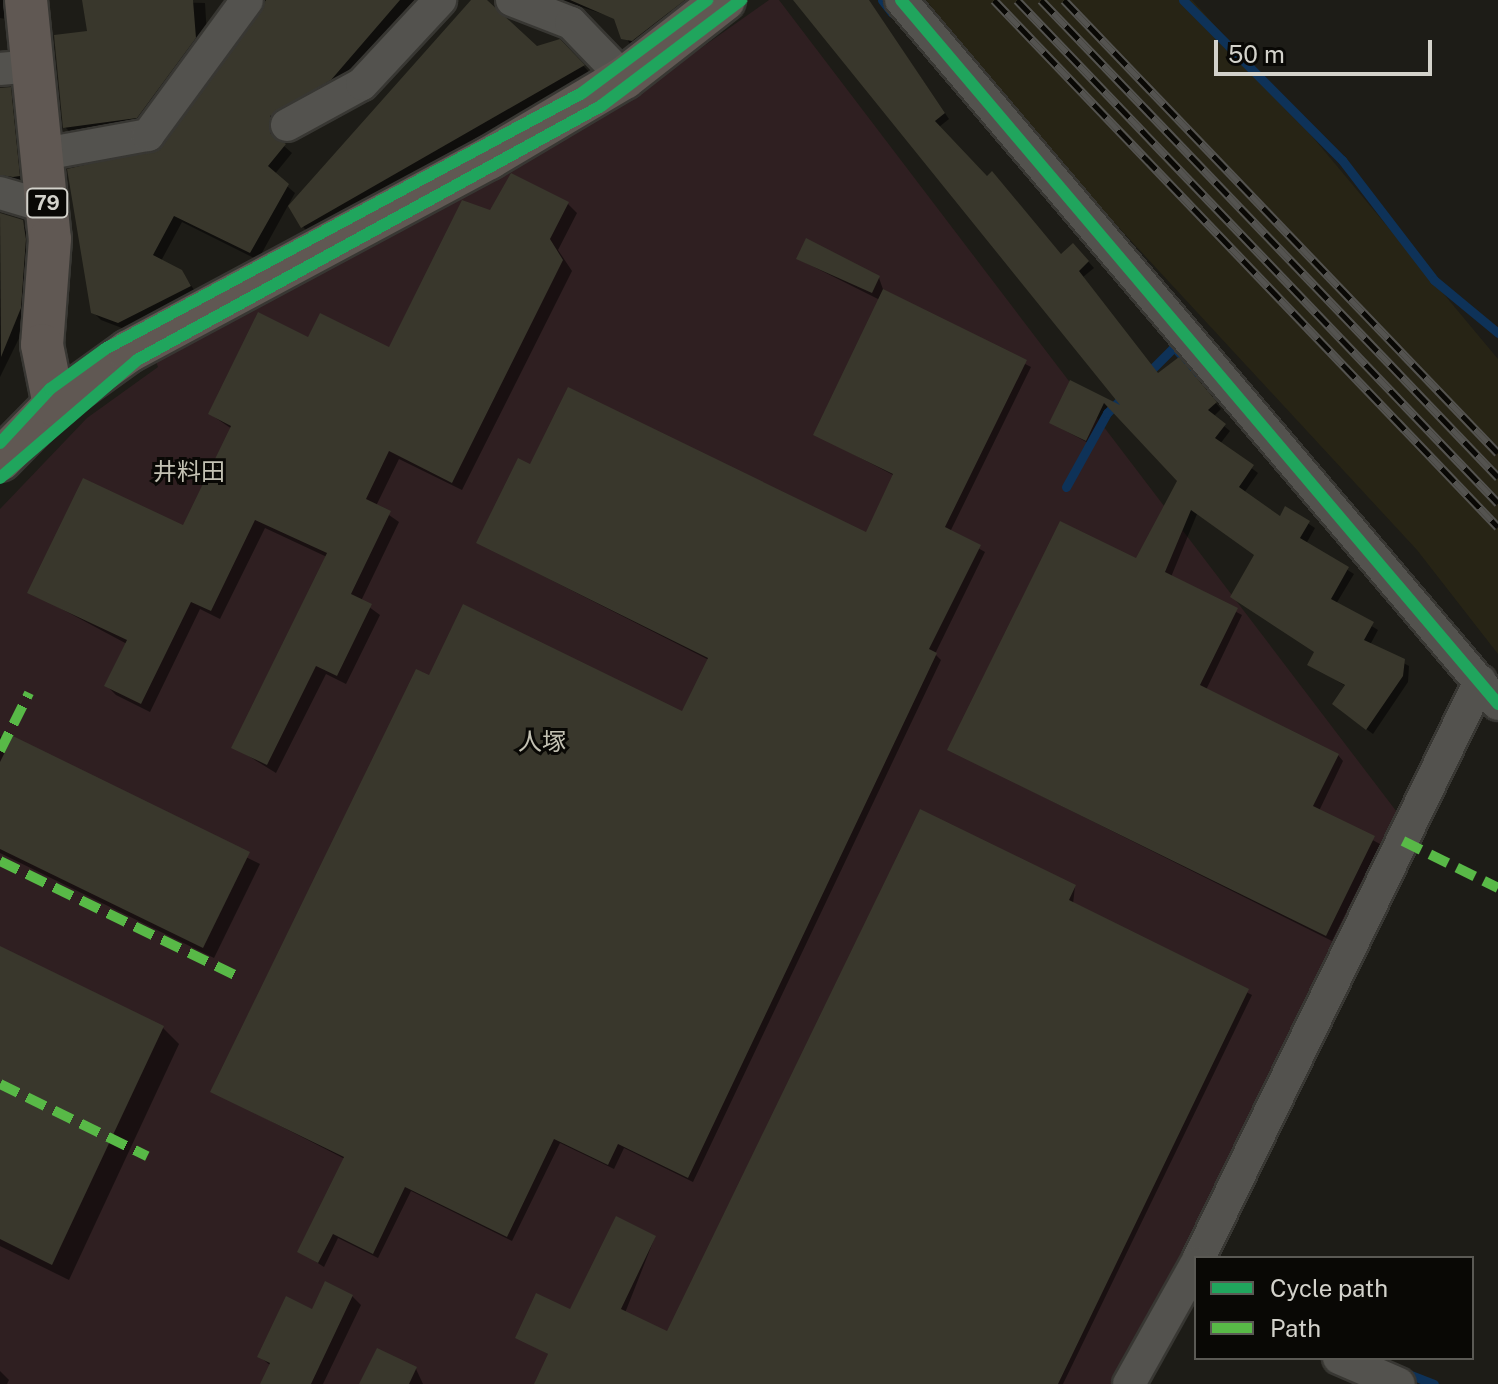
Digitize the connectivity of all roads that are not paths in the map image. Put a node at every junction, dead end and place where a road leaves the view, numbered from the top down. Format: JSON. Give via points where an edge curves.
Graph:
{"nodes":[{"id":1,"x":26,"y":0,"type":"edge"},
{"id":2,"x":247,"y":0,"type":"edge"},
{"id":3,"x":440,"y":0,"type":"edge"},
{"id":4,"x":512,"y":0,"type":"edge"},
{"id":5,"x":723,"y":0,"type":"edge"},
{"id":6,"x":901,"y":0,"type":"edge"},
{"id":7,"x":218,"y":13,"type":"edge"},
{"id":8,"x":17,"y":67,"type":"edge"},
{"id":9,"x":624,"y":78,"type":"junction"},
{"id":10,"x":287,"y":125,"type":"dead end"},
{"id":11,"x":44,"y":154,"type":"junction"},
{"id":12,"x":0,"y":193,"type":"edge"},
{"id":13,"x":48,"y":207,"type":"junction"},
{"id":14,"x":54,"y":405,"type":"junction"},
{"id":15,"x":0,"y":460,"type":"edge"},
{"id":16,"x":1489,"y":692,"type":"edge"},
{"id":17,"x":1200,"y":1256,"type":"edge"},
{"id":18,"x":1192,"y":1283,"type":"edge"},
{"id":19,"x":1344,"y":1360,"type":"edge"},
{"id":20,"x":1129,"y":1384,"type":"edge"},
{"id":21,"x":1399,"y":1384,"type":"edge"}],
"edges":[{"from":1,"to":8,"type":"main road","number":"79"},
{"from":2,"to":7,"type":"street"},
{"from":3,"to":10,"type":"street","via":[[362,84]]},
{"from":4,"to":9,"type":"street","via":[[571,23]]},
{"from":5,"to":9,"type":"main road"},
{"from":6,"to":16,"type":"street"},
{"from":7,"to":11,"type":"street","via":[[148,135]]},
{"from":8,"to":11,"type":"main road","number":"79"},
{"from":9,"to":14,"type":"main road","via":[[489,158],[239,286]]},
{"from":11,"to":13,"type":"main road","number":"79"},
{"from":12,"to":13,"type":"street"},
{"from":13,"to":14,"type":"main road","number":"79","via":[[42,345]]},
{"from":14,"to":15,"type":"main road"},
{"from":16,"to":17,"type":"street"},
{"from":18,"to":20,"type":"street","via":[[1163,1314]]},
{"from":19,"to":21,"type":"street"}]}
